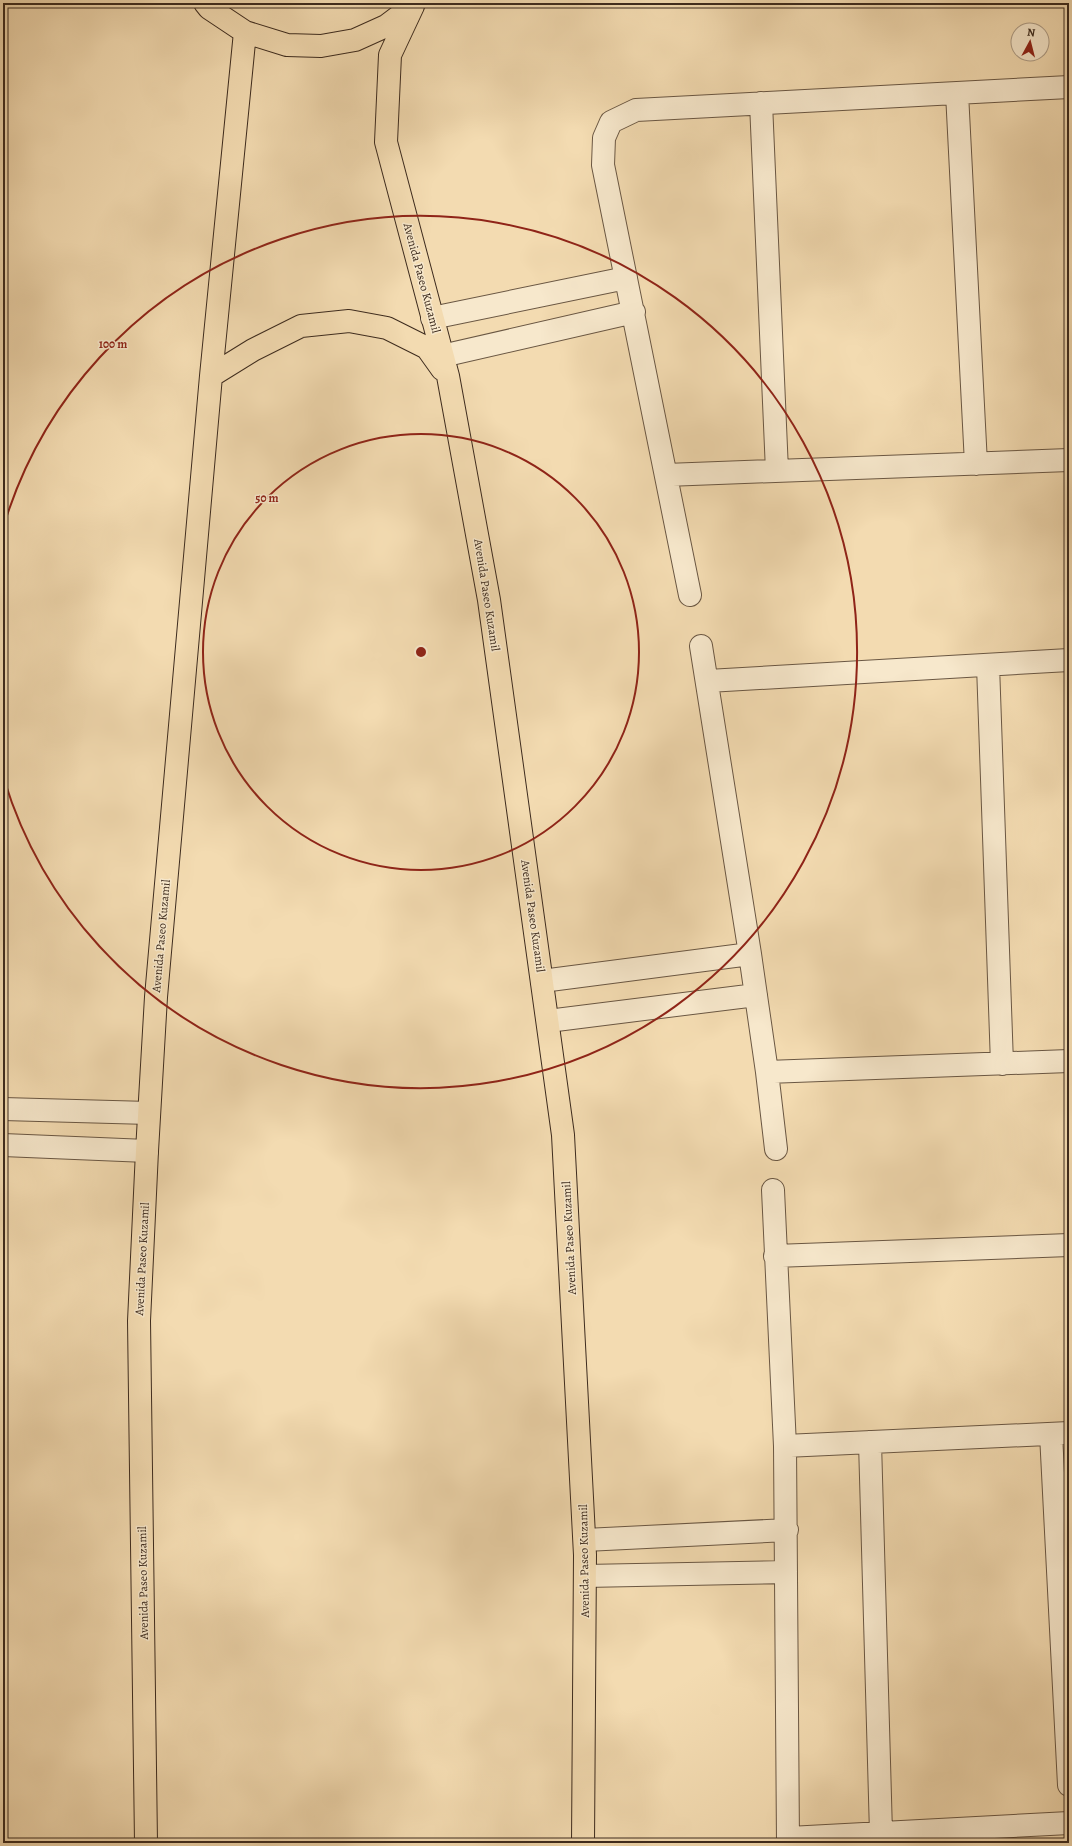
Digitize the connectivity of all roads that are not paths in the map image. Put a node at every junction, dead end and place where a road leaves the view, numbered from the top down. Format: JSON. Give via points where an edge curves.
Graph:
{"nodes":[{"id":1,"x":205,"y":3,"type":"edge"},
{"id":2,"x":414,"y":4,"type":"edge"},
{"id":3,"x":245,"y":32,"type":"junction"},
{"id":4,"x":1069,"y":87,"type":"edge"},
{"id":5,"x":957,"y":94,"type":"junction"},
{"id":6,"x":760,"y":103,"type":"junction"},
{"id":7,"x":626,"y":278,"type":"junction"},
{"id":8,"x":634,"y":312,"type":"junction"},
{"id":9,"x":432,"y":318,"type":"junction"},
{"id":10,"x":445,"y":366,"type":"junction"},
{"id":11,"x":211,"y":376,"type":"junction"},
{"id":12,"x":1069,"y":460,"type":"edge"},
{"id":13,"x":976,"y":464,"type":"junction"},
{"id":14,"x":777,"y":471,"type":"junction"},
{"id":15,"x":666,"y":475,"type":"junction"},
{"id":16,"x":690,"y":595,"type":"dead end"},
{"id":17,"x":701,"y":646,"type":"dead end"},
{"id":18,"x":1069,"y":660,"type":"edge"},
{"id":19,"x":988,"y":665,"type":"junction"},
{"id":20,"x":708,"y":681,"type":"junction"},
{"id":21,"x":750,"y":954,"type":"junction"},
{"id":22,"x":542,"y":981,"type":"junction"},
{"id":23,"x":756,"y":996,"type":"junction"},
{"id":24,"x":548,"y":1021,"type":"junction"},
{"id":25,"x":1069,"y":1061,"type":"edge"},
{"id":26,"x":1002,"y":1064,"type":"junction"},
{"id":27,"x":767,"y":1072,"type":"junction"},
{"id":28,"x":3,"y":1109,"type":"edge"},
{"id":29,"x":149,"y":1113,"type":"junction"},
{"id":30,"x":3,"y":1145,"type":"edge"},
{"id":31,"x":776,"y":1149,"type":"dead end"},
{"id":32,"x":147,"y":1151,"type":"junction"},
{"id":33,"x":773,"y":1190,"type":"dead end"},
{"id":34,"x":1069,"y":1245,"type":"edge"},
{"id":35,"x":775,"y":1256,"type":"junction"},
{"id":36,"x":1060,"y":1434,"type":"edge"},
{"id":37,"x":870,"y":1442,"type":"junction"},
{"id":38,"x":785,"y":1446,"type":"junction"},
{"id":39,"x":787,"y":1530,"type":"junction"},
{"id":40,"x":585,"y":1540,"type":"junction"},
{"id":41,"x":786,"y":1572,"type":"junction"},
{"id":42,"x":585,"y":1576,"type":"junction"},
{"id":43,"x":1069,"y":1785,"type":"edge"},
{"id":44,"x":1069,"y":1824,"type":"edge"},
{"id":45,"x":881,"y":1833,"type":"junction"},
{"id":46,"x":789,"y":1841,"type":"edge"},
{"id":47,"x":146,"y":1843,"type":"edge"},
{"id":48,"x":583,"y":1843,"type":"edge"}],
"edges":[{"from":1,"to":3,"type":"main road"},
{"from":2,"to":3,"type":"main road","via":[[386,26],[355,40],[321,46],[287,45]]},
{"from":2,"to":9,"type":"main road","name":"Avenida Paseo Kuzamil","via":[[390,55],[386,142]]},
{"from":3,"to":11,"type":"main road","name":"Avenida Paseo Kuzamil"},
{"from":4,"to":5,"type":"street"},
{"from":5,"to":6,"type":"street"},
{"from":5,"to":13,"type":"street"},
{"from":6,"to":7,"type":"street","via":[[636,110],[611,122],[604,138],[604,165]]},
{"from":6,"to":14,"type":"street"},
{"from":7,"to":8,"type":"street"},
{"from":7,"to":9,"type":"street"},
{"from":8,"to":10,"type":"street"},
{"from":8,"to":15,"type":"street"},
{"from":9,"to":10,"type":"main road","name":"Avenida Paseo Kuzamil"},
{"from":10,"to":11,"type":"main road","via":[[427,348],[387,328],[349,320],[301,326],[253,350]]},
{"from":10,"to":22,"type":"main road","name":"Avenida Paseo Kuzamil","via":[[489,600]]},
{"from":11,"to":29,"type":"main road","name":"Avenida Paseo Kuzamil","via":[[156,997]]},
{"from":12,"to":13,"type":"street"},
{"from":13,"to":14,"type":"street"},
{"from":14,"to":15,"type":"street"},
{"from":15,"to":16,"type":"street"},
{"from":17,"to":20,"type":"street"},
{"from":18,"to":19,"type":"street"},
{"from":19,"to":20,"type":"street"},
{"from":19,"to":26,"type":"street"},
{"from":20,"to":21,"type":"street"},
{"from":21,"to":22,"type":"street"},
{"from":21,"to":23,"type":"street"},
{"from":22,"to":24,"type":"main road","name":"Avenida Paseo Kuzamil"},
{"from":23,"to":24,"type":"street"},
{"from":23,"to":27,"type":"street"},
{"from":24,"to":40,"type":"main road","name":"Avenida Paseo Kuzamil","via":[[563,1135]]},
{"from":25,"to":26,"type":"street"},
{"from":26,"to":27,"type":"street"},
{"from":27,"to":31,"type":"street"},
{"from":28,"to":29,"type":"street"},
{"from":29,"to":32,"type":"main road","name":"Avenida Paseo Kuzamil"},
{"from":30,"to":32,"type":"street"},
{"from":32,"to":47,"type":"main road","name":"Avenida Paseo Kuzamil","via":[[139,1321]]},
{"from":33,"to":35,"type":"street"},
{"from":34,"to":35,"type":"street"},
{"from":35,"to":38,"type":"street"},
{"from":36,"to":37,"type":"street"},
{"from":36,"to":43,"type":"street"},
{"from":37,"to":38,"type":"street"},
{"from":37,"to":45,"type":"street"},
{"from":38,"to":39,"type":"street"},
{"from":39,"to":40,"type":"street"},
{"from":39,"to":41,"type":"street"},
{"from":40,"to":42,"type":"main road","name":"Avenida Paseo Kuzamil"},
{"from":41,"to":42,"type":"street"},
{"from":41,"to":46,"type":"street"},
{"from":42,"to":48,"type":"main road","name":"Avenida Paseo Kuzamil"},
{"from":44,"to":45,"type":"street"},
{"from":45,"to":46,"type":"street"}]}
